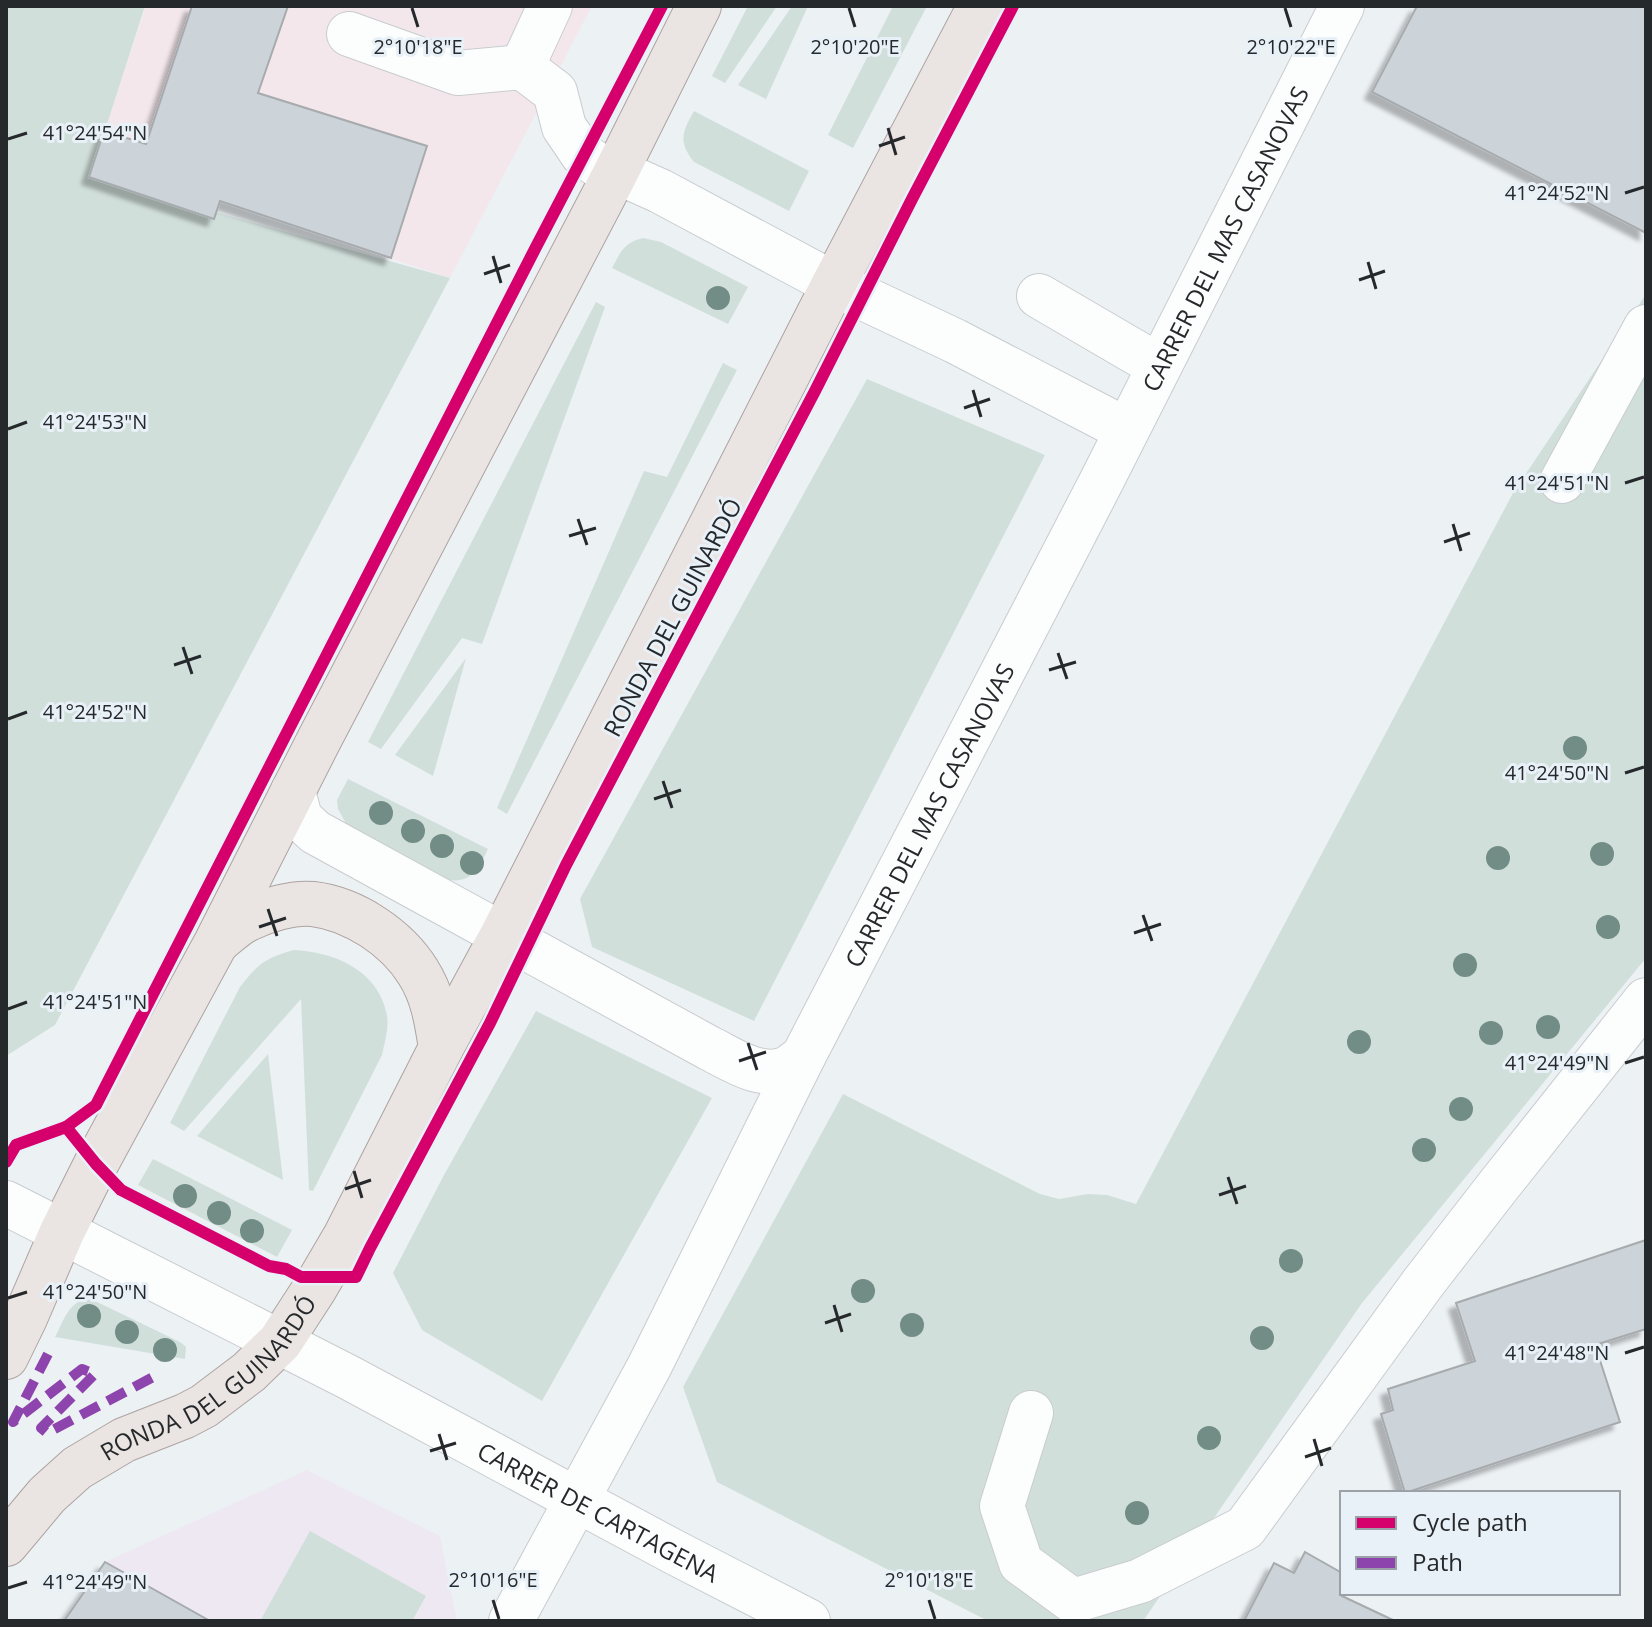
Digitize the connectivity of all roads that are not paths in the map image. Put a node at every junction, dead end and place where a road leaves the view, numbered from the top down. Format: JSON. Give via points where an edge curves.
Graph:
{"nodes":[{"id":1,"x":550,"y":6,"type":"edge"},
{"id":2,"x":699,"y":6,"type":"edge"},
{"id":3,"x":980,"y":6,"type":"edge"},
{"id":4,"x":1342,"y":6,"type":"edge"},
{"id":5,"x":349,"y":34,"type":"dead end"},
{"id":6,"x":522,"y":67,"type":"junction"},
{"id":7,"x":614,"y":176,"type":"junction"},
{"id":8,"x":834,"y":284,"type":"junction"},
{"id":9,"x":1039,"y":296,"type":"dead end"},
{"id":10,"x":1646,"y":327,"type":"edge"},
{"id":11,"x":1159,"y":366,"type":"junction"},
{"id":12,"x":1123,"y":437,"type":"junction"},
{"id":13,"x":1562,"y":481,"type":"dead end"},
{"id":14,"x":293,"y":791,"type":"junction"},
{"id":15,"x":503,"y":934,"type":"junction"},
{"id":16,"x":216,"y":943,"type":"junction"},
{"id":17,"x":1646,"y":1000,"type":"edge"},
{"id":18,"x":441,"y":1048,"type":"junction"},
{"id":19,"x":803,"y":1057,"type":"junction"},
{"id":20,"x":6,"y":1203,"type":"edge"},
{"id":21,"x":62,"y":1232,"type":"junction"},
{"id":22,"x":280,"y":1342,"type":"junction"},
{"id":23,"x":6,"y":1357,"type":"edge"},
{"id":24,"x":1031,"y":1413,"type":"dead end"},
{"id":25,"x":577,"y":1500,"type":"junction"},
{"id":26,"x":6,"y":1544,"type":"edge"},
{"id":27,"x":511,"y":1621,"type":"edge"},
{"id":28,"x":808,"y":1621,"type":"edge"}],
"edges":[{"from":1,"to":6,"type":"street"},
{"from":2,"to":7,"type":"main road"},
{"from":3,"to":8,"type":"main road","name":"RONDA DEL GUINARDÓ"},
{"from":4,"to":11,"type":"street","name":"CARRER DEL MAS CASANOVAS"},
{"from":5,"to":6,"type":"street","via":[[458,73]]},
{"from":6,"to":7,"type":"street","via":[[555,92],[564,127],[583,155]]},
{"from":7,"to":8,"type":"street","via":[[660,191]]},
{"from":7,"to":14,"type":"main road"},
{"from":8,"to":12,"type":"street","via":[[1113,423]]},
{"from":8,"to":15,"type":"main road","name":"RONDA DEL GUINARDÓ"},
{"from":9,"to":11,"type":"street"},
{"from":10,"to":13,"type":"street"},
{"from":11,"to":12,"type":"street","name":"CARRER DEL MAS CASANOVAS"},
{"from":12,"to":19,"type":"street","name":"CARRER DEL MAS CASANOVAS"},
{"from":14,"to":15,"type":"street","via":[[300,818],[315,832]]},
{"from":14,"to":16,"type":"main road"},
{"from":15,"to":18,"type":"main road","name":"RONDA DEL GUINARDÓ"},
{"from":15,"to":19,"type":"street","via":[[746,1066],[767,1073]]},
{"from":16,"to":18,"type":"main road","via":[[244,920],[274,908],[312,904],[353,915],[390,938],[418,972],[434,1007]]},
{"from":16,"to":21,"type":"main road"},
{"from":17,"to":24,"type":"street","via":[[1432,1271],[1245,1528],[1140,1581],[1073,1601],[1021,1563],[1002,1506]]},
{"from":18,"to":22,"type":"main road","name":"RONDA DEL GUINARDÓ","via":[[346,1235]]},
{"from":19,"to":25,"type":"street","name":"CARRER DEL MAS CASANOVAS"},
{"from":20,"to":21,"type":"street","name":"CARRER DE CARTAGENA"},
{"from":21,"to":22,"type":"street","name":"CARRER DE CARTAGENA"},
{"from":21,"to":23,"type":"main road"},
{"from":22,"to":25,"type":"street","name":"CARRER DE CARTAGENA"},
{"from":22,"to":26,"type":"main road","name":"RONDA DEL GUINARDÓ","via":[[204,1406],[124,1440],[77,1468]]},
{"from":25,"to":27,"type":"street","name":"CARRER DEL MAS CASANOVAS"},
{"from":25,"to":28,"type":"street","name":"CARRER DE CARTAGENA"}]}
